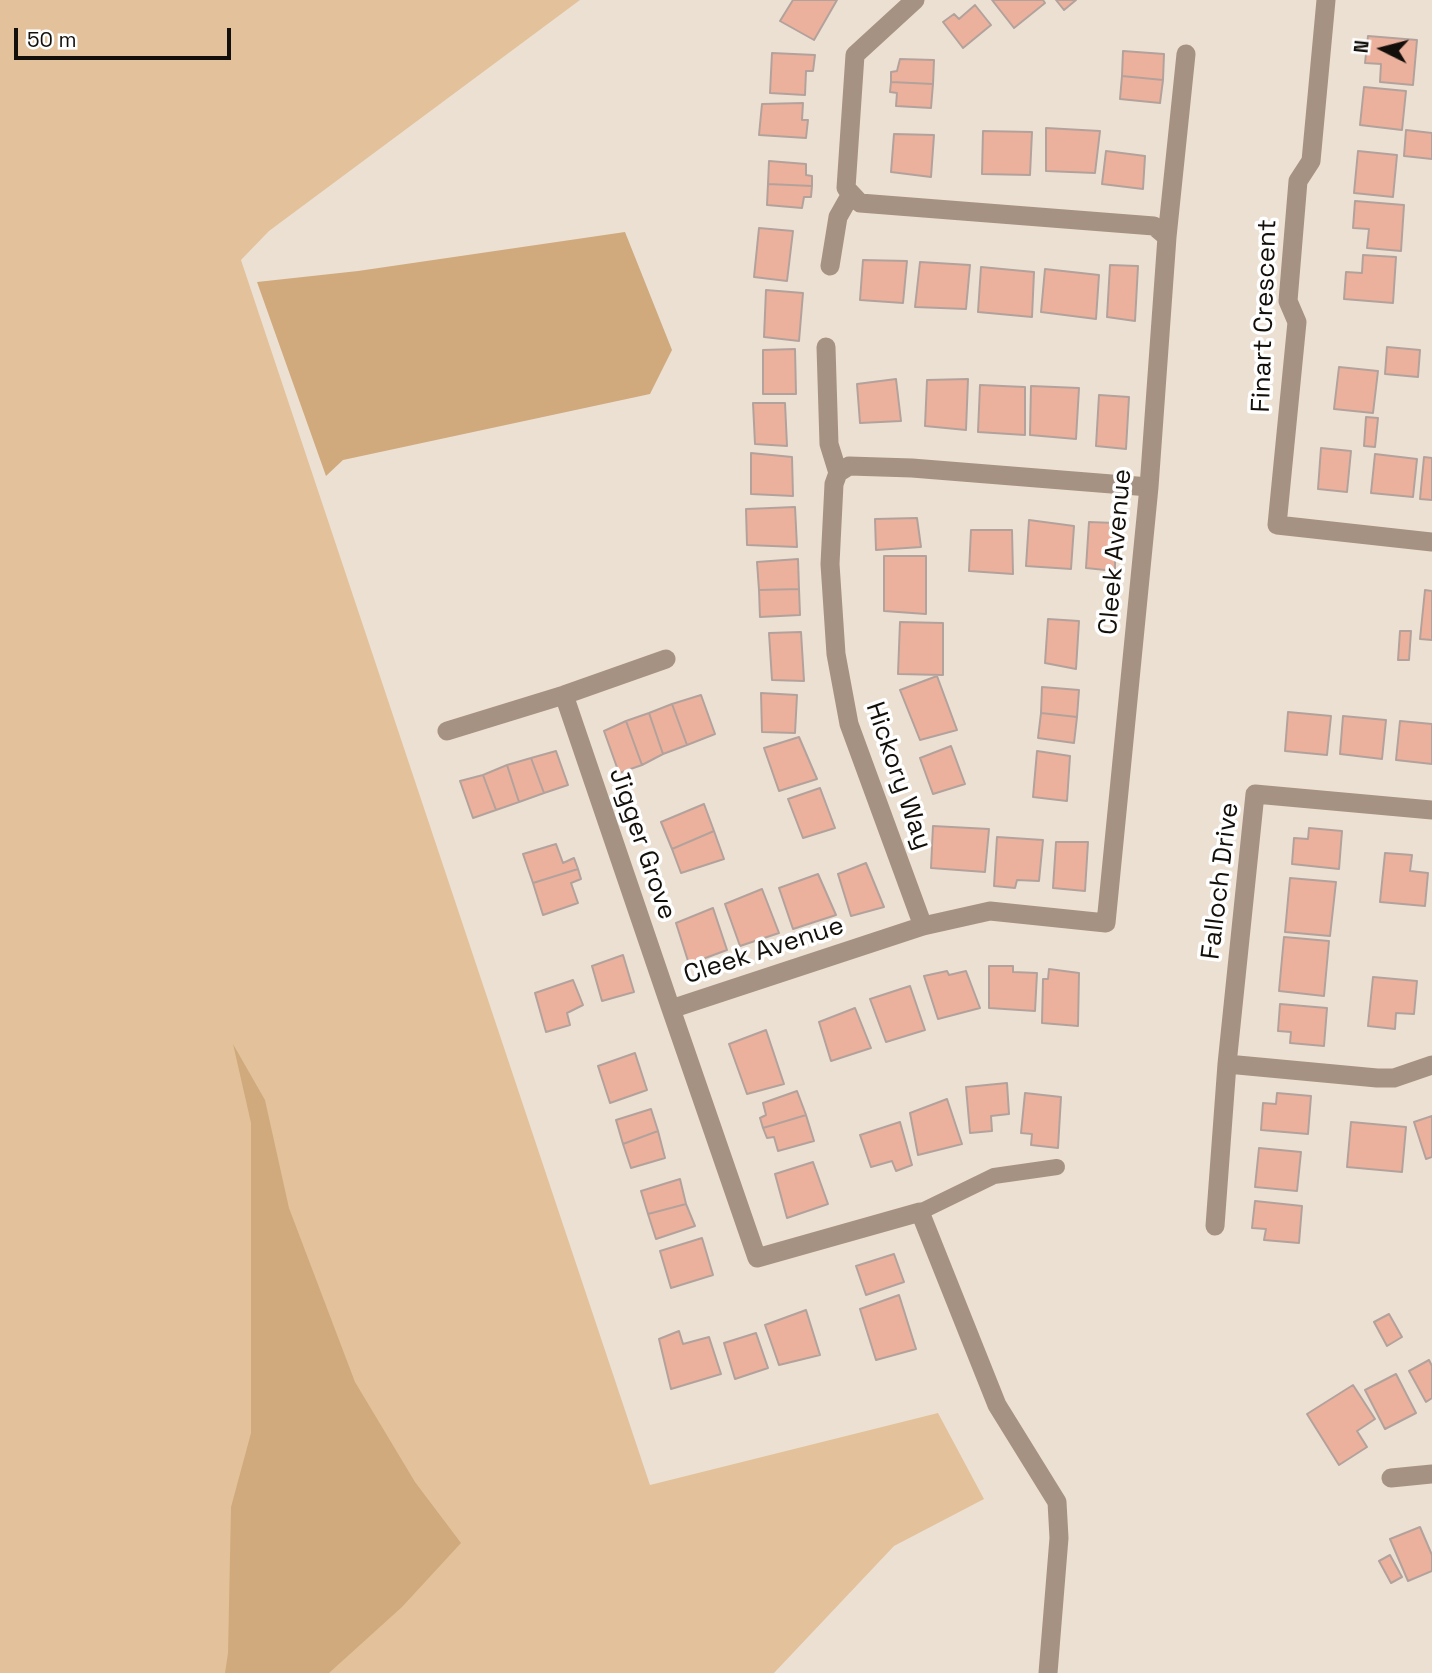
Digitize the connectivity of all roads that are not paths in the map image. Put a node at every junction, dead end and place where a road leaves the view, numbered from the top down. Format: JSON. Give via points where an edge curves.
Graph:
{"nodes":[{"id":1,"x":915,"y":0,"type":"edge"},
{"id":2,"x":1326,"y":0,"type":"edge"},
{"id":3,"x":1186,"y":54,"type":"dead end"},
{"id":4,"x":851,"y":194,"type":"junction"},
{"id":5,"x":1167,"y":237,"type":"junction"},
{"id":6,"x":830,"y":266,"type":"dead end"},
{"id":7,"x":826,"y":347,"type":"dead end"},
{"id":8,"x":838,"y":473,"type":"junction"},
{"id":9,"x":1149,"y":487,"type":"junction"},
{"id":10,"x":1432,"y":542,"type":"edge"},
{"id":11,"x":666,"y":659,"type":"dead end"},
{"id":12,"x":564,"y":695,"type":"junction"},
{"id":13,"x":447,"y":731,"type":"dead end"},
{"id":14,"x":1432,"y":810,"type":"edge"},
{"id":15,"x":923,"y":926,"type":"junction"},
{"id":16,"x":670,"y":1009,"type":"junction"},
{"id":17,"x":1227,"y":1064,"type":"junction"},
{"id":18,"x":1432,"y":1065,"type":"edge"},
{"id":19,"x":1057,"y":1167,"type":"dead end"},
{"id":20,"x":920,"y":1212,"type":"junction"},
{"id":21,"x":1215,"y":1226,"type":"dead end"},
{"id":22,"x":1432,"y":1474,"type":"edge"},
{"id":23,"x":1391,"y":1478,"type":"dead end"},
{"id":24,"x":1048,"y":1673,"type":"edge"}],
"edges":[{"from":1,"to":4,"type":"street","via":[[855,55],[846,188]]},
{"from":2,"to":10,"type":"street","name":"Finart Crescent","via":[[1311,161],[1298,181],[1288,301],[1297,322],[1278,526]]},
{"from":3,"to":5,"type":"street","name":"Cleek Avenue"},
{"from":4,"to":5,"type":"street","via":[[860,203],[1154,226]]},
{"from":4,"to":6,"type":"street","via":[[838,216]]},
{"from":5,"to":9,"type":"street","name":"Cleek Avenue"},
{"from":7,"to":8,"type":"street","name":"Hickory Way","via":[[828,444]]},
{"from":8,"to":9,"type":"street","via":[[849,466],[912,468]]},
{"from":8,"to":15,"type":"street","name":"Hickory Way","via":[[830,564],[836,654],[849,724]]},
{"from":9,"to":15,"type":"street","name":"Cleek Avenue","via":[[1107,923],[990,911]]},
{"from":11,"to":12,"type":"street"},
{"from":12,"to":13,"type":"street"},
{"from":12,"to":16,"type":"street","name":"Jigger Grove"},
{"from":14,"to":17,"type":"street","name":"Falloch Drive","via":[[1255,794]]},
{"from":15,"to":16,"type":"street","name":"Cleek Avenue"},
{"from":16,"to":20,"type":"street","name":"Cleek Avenue","via":[[757,1258]]},
{"from":17,"to":18,"type":"street","via":[[1377,1078]]},
{"from":17,"to":21,"type":"street","name":"Falloch Drive"},
{"from":19,"to":20,"type":"lane","via":[[994,1176]]},
{"from":20,"to":24,"type":"street","via":[[996,1405],[1057,1502],[1059,1538]]},
{"from":22,"to":23,"type":"street"}]}
